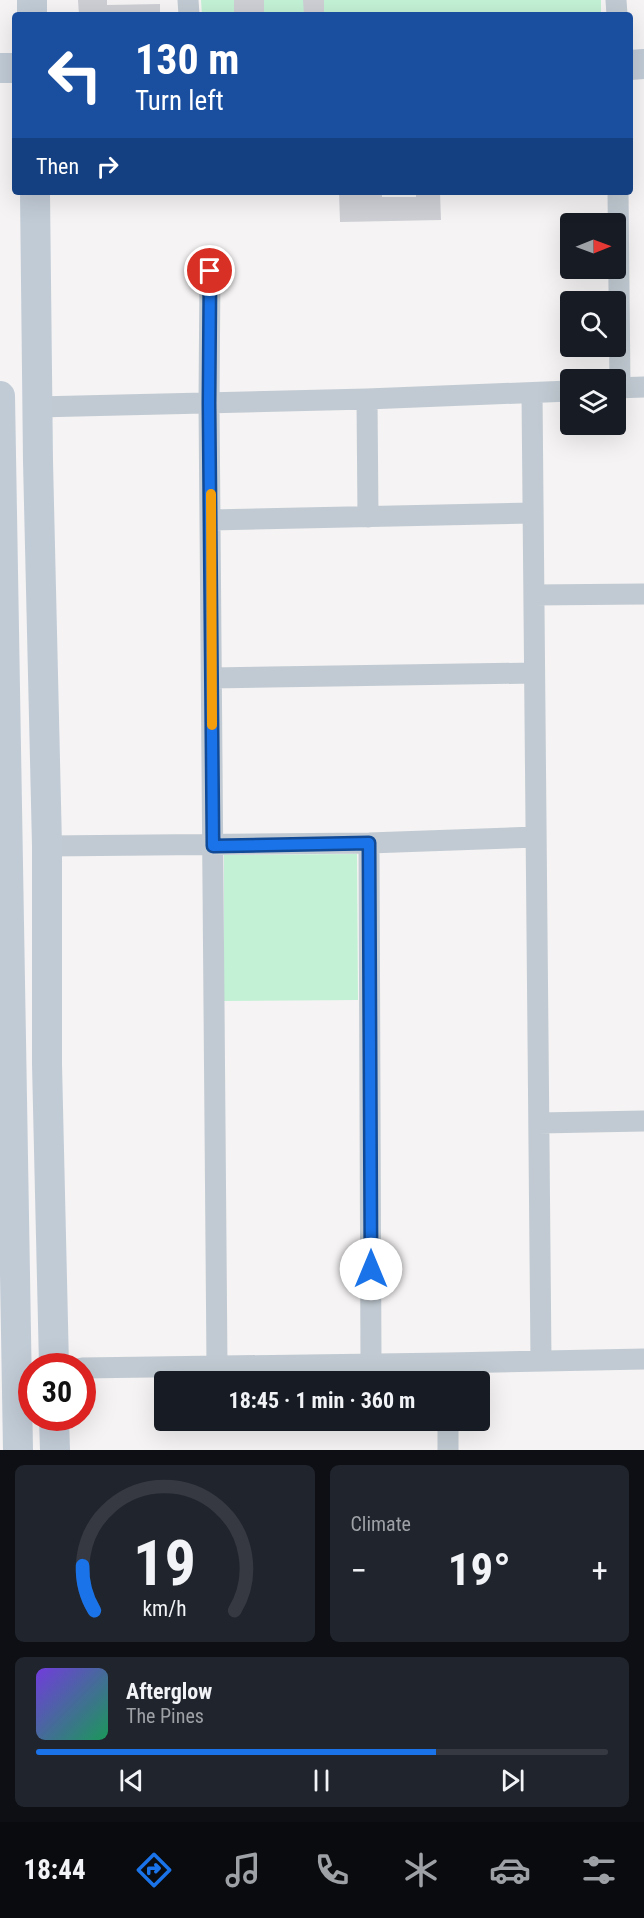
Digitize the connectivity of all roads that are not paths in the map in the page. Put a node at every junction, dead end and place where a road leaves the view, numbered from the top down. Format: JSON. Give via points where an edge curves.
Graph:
{"nodes":[{"id":1,"x":35,"y":195,"type":"edge"},
{"id":2,"x":618,"y":195,"type":"edge"},
{"id":3,"x":210,"y":271,"type":"dead end"},
{"id":4,"x":618,"y":369,"type":"edge"},
{"id":5,"x":644,"y":387,"type":"edge"},
{"id":6,"x":626,"y":388,"type":"edge"},
{"id":7,"x":560,"y":392,"type":"edge"},
{"id":8,"x":532,"y":393,"type":"junction"},
{"id":9,"x":0,"y":396,"type":"edge"},
{"id":10,"x":367,"y":399,"type":"junction"},
{"id":11,"x":209,"y":403,"type":"junction"},
{"id":12,"x":37,"y":407,"type":"junction"},
{"id":13,"x":38,"y":461,"type":"junction"},
{"id":14,"x":0,"y":462,"type":"edge"},
{"id":15,"x":533,"y":513,"type":"junction"},
{"id":16,"x":368,"y":517,"type":"junction"},
{"id":17,"x":211,"y":519,"type":"junction"},
{"id":18,"x":644,"y":594,"type":"edge"},
{"id":19,"x":534,"y":595,"type":"junction"},
{"id":20,"x":534,"y":673,"type":"junction"},
{"id":21,"x":212,"y":678,"type":"junction"},
{"id":22,"x":536,"y":837,"type":"junction"},
{"id":23,"x":369,"y":843,"type":"junction"},
{"id":24,"x":46,"y":846,"type":"junction"},
{"id":25,"x":213,"y":846,"type":"junction"},
{"id":26,"x":48,"y":1064,"type":"junction"},
{"id":27,"x":6,"y":1065,"type":"edge"},
{"id":28,"x":644,"y":1121,"type":"edge"},
{"id":29,"x":539,"y":1124,"type":"junction"},
{"id":30,"x":54,"y":1353,"type":"edge"},
{"id":31,"x":644,"y":1359,"type":"edge"},
{"id":32,"x":541,"y":1360,"type":"junction"},
{"id":33,"x":371,"y":1364,"type":"junction"},
{"id":34,"x":217,"y":1366,"type":"junction"},
{"id":35,"x":96,"y":1368,"type":"edge"},
{"id":36,"x":438,"y":1371,"type":"edge"},
{"id":37,"x":455,"y":1371,"type":"edge"},
{"id":38,"x":54,"y":1431,"type":"edge"},
{"id":39,"x":448,"y":1431,"type":"edge"},
{"id":40,"x":18,"y":1450,"type":"edge"},
{"id":41,"x":55,"y":1450,"type":"edge"},
{"id":42,"x":448,"y":1450,"type":"edge"}],
"edges":[{"from":1,"to":12,"type":"main road"},
{"from":2,"to":4,"type":"street"},
{"from":3,"to":11,"type":"street"},
{"from":5,"to":6,"type":"street"},
{"from":7,"to":8,"type":"street"},
{"from":8,"to":10,"type":"street"},
{"from":8,"to":15,"type":"street"},
{"from":9,"to":14,"type":"main road"},
{"from":10,"to":11,"type":"street"},
{"from":10,"to":16,"type":"street"},
{"from":11,"to":12,"type":"street"},
{"from":11,"to":17,"type":"street"},
{"from":12,"to":13,"type":"main road"},
{"from":13,"to":14,"type":"street"},
{"from":13,"to":24,"type":"main road"},
{"from":14,"to":27,"type":"main road"},
{"from":15,"to":16,"type":"street"},
{"from":15,"to":19,"type":"street"},
{"from":16,"to":17,"type":"street"},
{"from":17,"to":21,"type":"street"},
{"from":18,"to":19,"type":"street"},
{"from":19,"to":20,"type":"street"},
{"from":20,"to":21,"type":"street"},
{"from":20,"to":22,"type":"street"},
{"from":21,"to":25,"type":"street"},
{"from":22,"to":23,"type":"street"},
{"from":22,"to":29,"type":"street"},
{"from":23,"to":25,"type":"street"},
{"from":23,"to":33,"type":"street"},
{"from":24,"to":25,"type":"street"},
{"from":24,"to":26,"type":"main road"},
{"from":25,"to":34,"type":"street"},
{"from":26,"to":27,"type":"street"},
{"from":26,"to":30,"type":"main road"},
{"from":27,"to":40,"type":"main road"},
{"from":28,"to":29,"type":"street"},
{"from":29,"to":32,"type":"street"},
{"from":31,"to":32,"type":"street"},
{"from":32,"to":37,"type":"street"},
{"from":33,"to":34,"type":"street"},
{"from":33,"to":36,"type":"street"},
{"from":34,"to":35,"type":"street"},
{"from":38,"to":41,"type":"main road"},
{"from":39,"to":42,"type":"street"}]}
